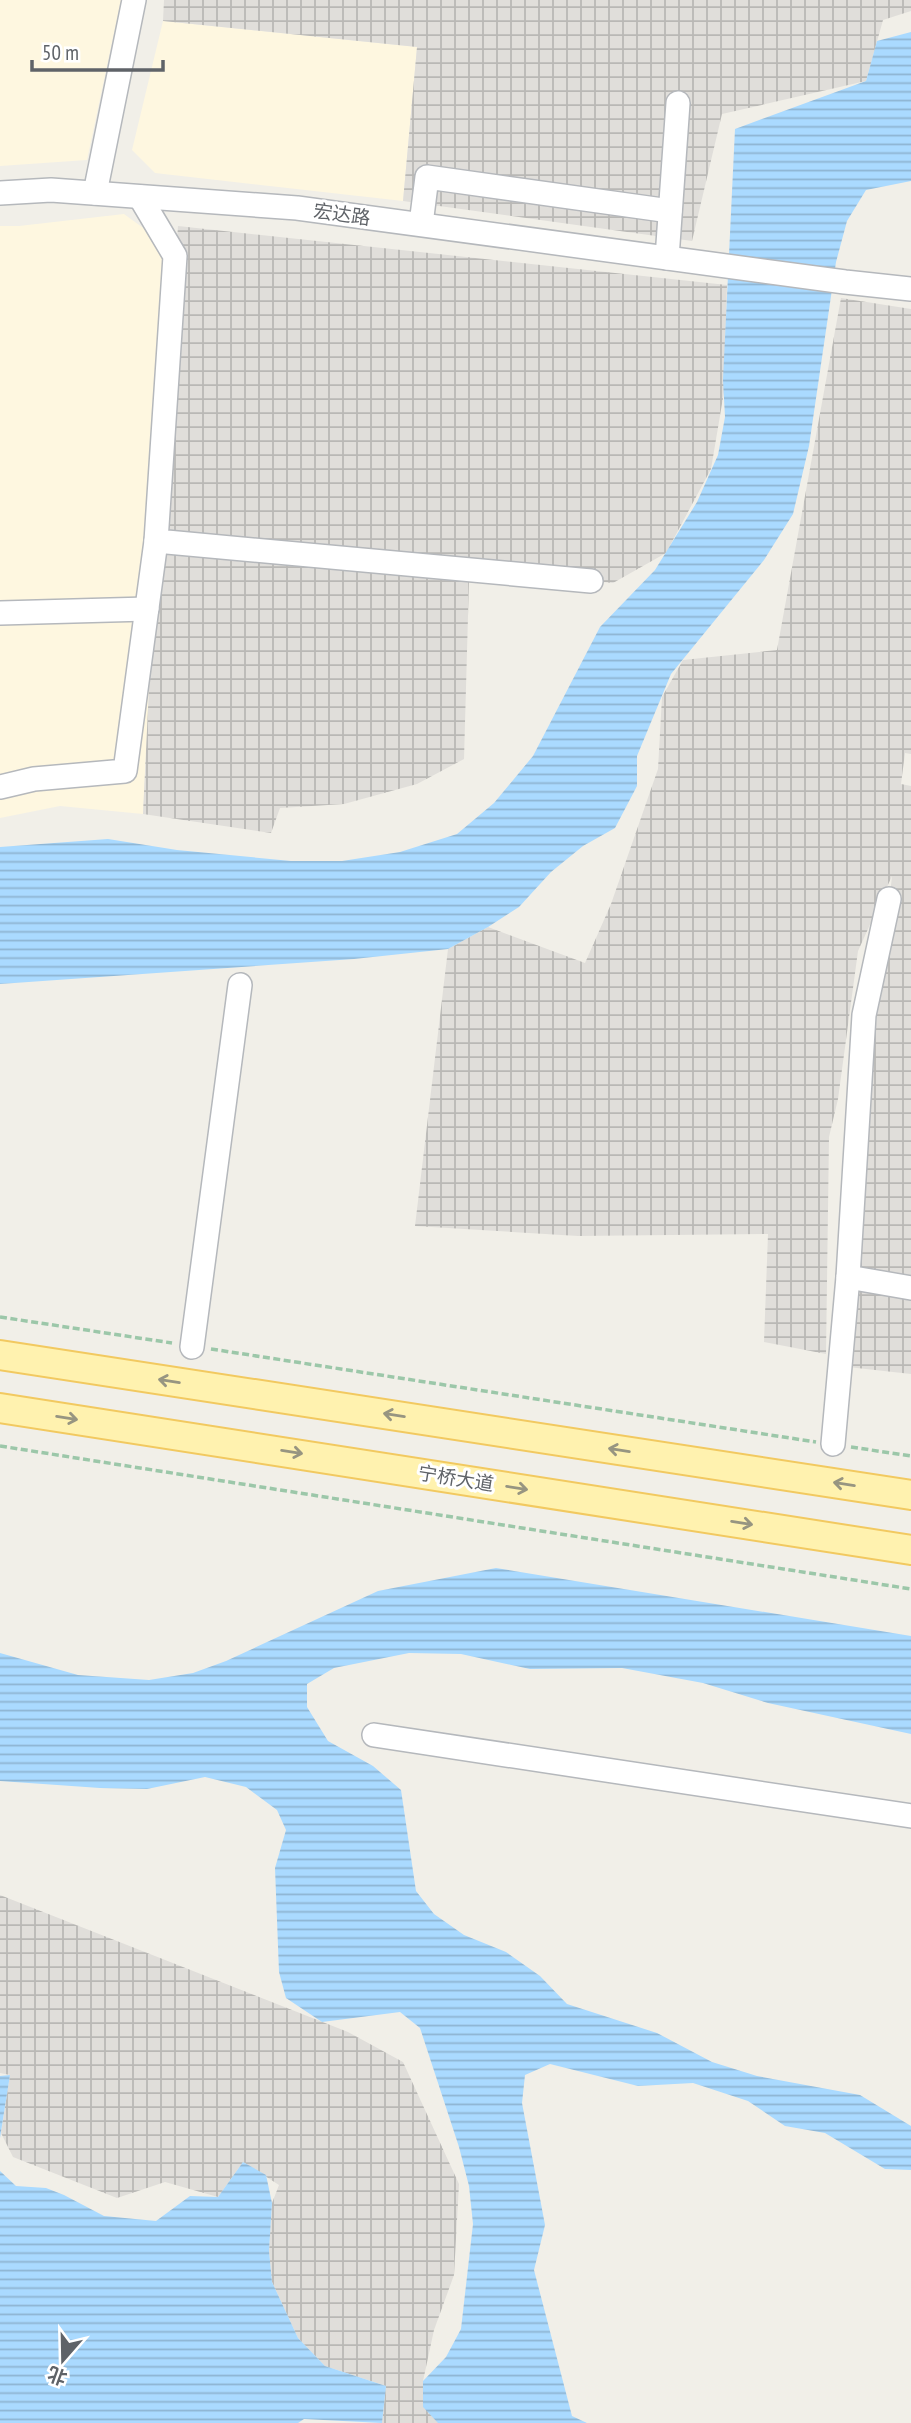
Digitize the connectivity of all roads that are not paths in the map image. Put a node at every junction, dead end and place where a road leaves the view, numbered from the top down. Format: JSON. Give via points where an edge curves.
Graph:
{"nodes":[{"id":1,"x":134,"y":0,"type":"edge"},
{"id":2,"x":678,"y":103,"type":"dead end"},
{"id":3,"x":0,"y":193,"type":"edge"},
{"id":4,"x":95,"y":193,"type":"junction"},
{"id":5,"x":140,"y":197,"type":"junction"},
{"id":6,"x":670,"y":211,"type":"junction"},
{"id":7,"x":421,"y":225,"type":"junction"},
{"id":8,"x":675,"y":259,"type":"junction"},
{"id":9,"x":911,"y":289,"type":"edge"},
{"id":10,"x":156,"y":541,"type":"junction"},
{"id":11,"x":590,"y":582,"type":"dead end"},
{"id":12,"x":147,"y":609,"type":"junction"},
{"id":13,"x":0,"y":613,"type":"edge"},
{"id":14,"x":0,"y":788,"type":"edge"},
{"id":15,"x":889,"y":899,"type":"dead end"},
{"id":16,"x":240,"y":985,"type":"dead end"},
{"id":17,"x":848,"y":1277,"type":"junction"},
{"id":18,"x":911,"y":1288,"type":"edge"},
{"id":19,"x":192,"y":1346,"type":"road end"},
{"id":20,"x":0,"y":1355,"type":"edge"},
{"id":21,"x":0,"y":1408,"type":"edge"},
{"id":22,"x":832,"y":1444,"type":"road end"},
{"id":23,"x":911,"y":1495,"type":"edge"},
{"id":24,"x":911,"y":1550,"type":"edge"},
{"id":25,"x":374,"y":1735,"type":"dead end"},
{"id":26,"x":911,"y":1816,"type":"edge"}],
"edges":[{"from":1,"to":4,"type":"street"},
{"from":2,"to":6,"type":"street"},
{"from":3,"to":4,"type":"street","name":"宏达路"},
{"from":4,"to":5,"type":"street","name":"宏达路"},
{"from":5,"to":7,"type":"street","name":"宏达路","via":[[296,208]]},
{"from":5,"to":10,"type":"street","via":[[176,256]]},
{"from":6,"to":7,"type":"street","via":[[427,177]]},
{"from":6,"to":8,"type":"street"},
{"from":7,"to":8,"type":"street","name":"宏达路"},
{"from":8,"to":9,"type":"street","name":"宏达路"},
{"from":10,"to":11,"type":"street"},
{"from":10,"to":12,"type":"street"},
{"from":12,"to":13,"type":"street"},
{"from":12,"to":14,"type":"street","via":[[125,771],[34,779]]},
{"from":15,"to":17,"type":"street","via":[[864,1015]]},
{"from":16,"to":19,"type":"street"},
{"from":17,"to":18,"type":"street"},
{"from":17,"to":22,"type":"street"},
{"from":23,"to":20,"type":"main road","one_way":true},
{"from":21,"to":24,"type":"main road","name":"宁桥大道","one_way":true},
{"from":25,"to":26,"type":"street"}]}
